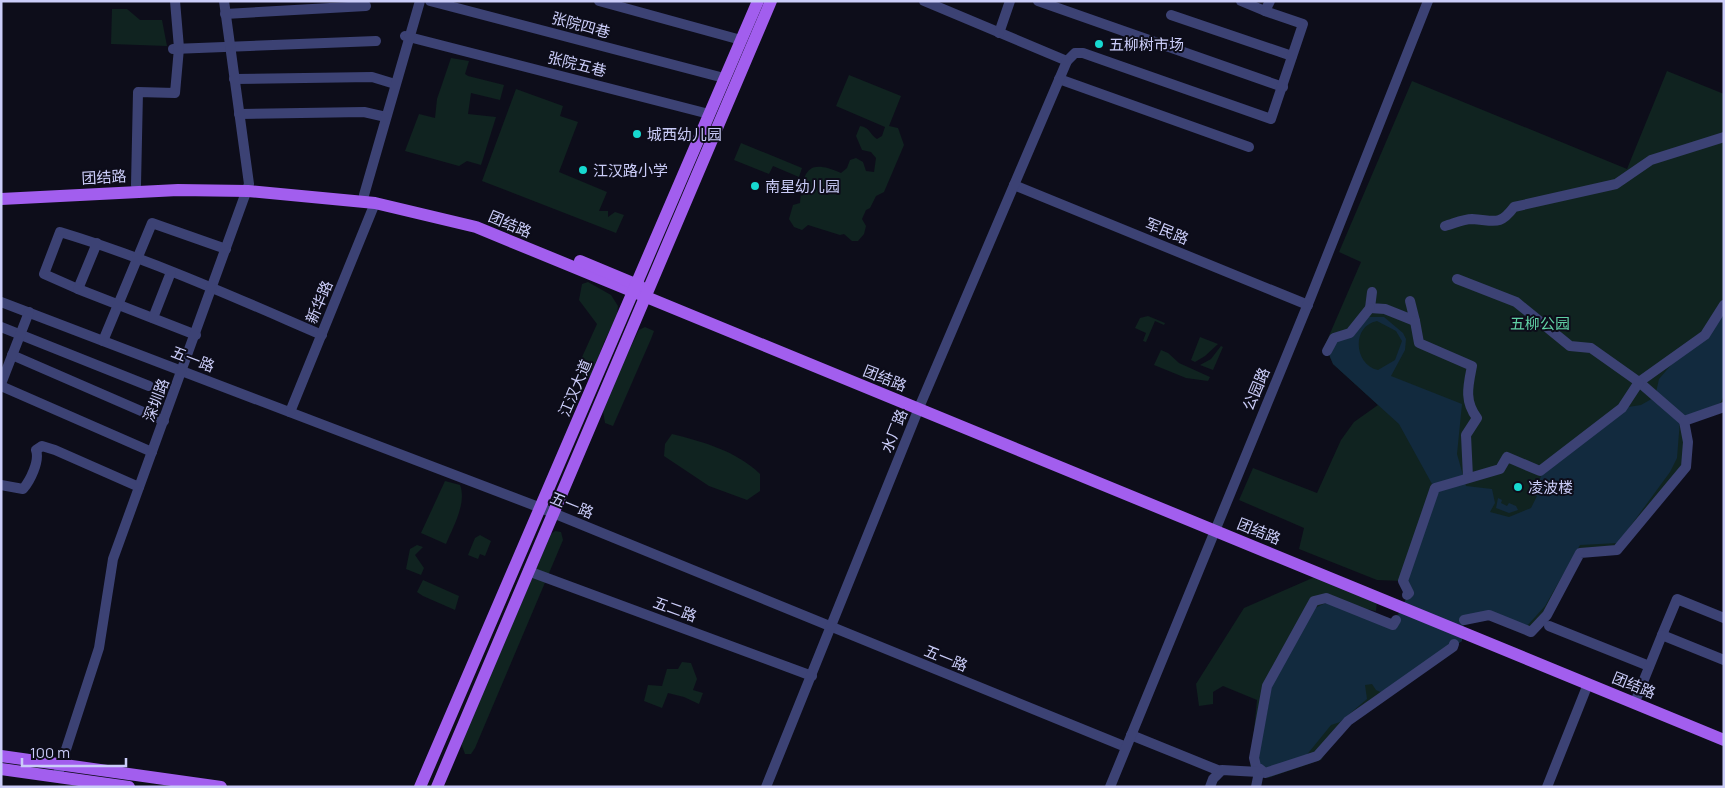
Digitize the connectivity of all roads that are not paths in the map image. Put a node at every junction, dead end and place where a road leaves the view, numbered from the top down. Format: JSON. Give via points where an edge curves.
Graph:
{"nodes":[{"id":1,"x":175,"y":1,"type":"edge"},
{"id":2,"x":224,"y":1,"type":"edge"},
{"id":3,"x":414,"y":1,"type":"edge"},
{"id":4,"x":420,"y":1,"type":"edge"},
{"id":5,"x":430,"y":1,"type":"edge"},
{"id":6,"x":599,"y":1,"type":"edge"},
{"id":7,"x":758,"y":1,"type":"edge"},
{"id":8,"x":771,"y":1,"type":"edge"},
{"id":9,"x":924,"y":1,"type":"edge"},
{"id":10,"x":1010,"y":1,"type":"edge"},
{"id":11,"x":1038,"y":1,"type":"edge"},
{"id":12,"x":1241,"y":1,"type":"edge"},
{"id":13,"x":1422,"y":1,"type":"edge"},
{"id":14,"x":1428,"y":1,"type":"edge"},
{"id":15,"x":366,"y":6,"type":"dead end"},
{"id":16,"x":1268,"y":6,"type":"edge"},
{"id":17,"x":226,"y":14,"type":"junction"},
{"id":18,"x":1171,"y":15,"type":"dead end"},
{"id":19,"x":998,"y":33,"type":"junction"},
{"id":20,"x":407,"y":37,"type":"junction"},
{"id":21,"x":376,"y":40,"type":"dead end"},
{"id":22,"x":741,"y":40,"type":"junction"},
{"id":23,"x":230,"y":46,"type":"junction"},
{"id":24,"x":176,"y":48,"type":"junction"},
{"id":25,"x":1292,"y":56,"type":"junction"},
{"id":26,"x":1067,"y":61,"type":"junction"},
{"id":27,"x":724,"y":78,"type":"junction"},
{"id":28,"x":234,"y":79,"type":"junction"},
{"id":29,"x":1059,"y":80,"type":"junction"},
{"id":30,"x":393,"y":84,"type":"junction"},
{"id":31,"x":1283,"y":87,"type":"junction"},
{"id":32,"x":239,"y":114,"type":"junction"},
{"id":33,"x":709,"y":114,"type":"junction"},
{"id":34,"x":384,"y":116,"type":"junction"},
{"id":35,"x":1724,"y":137,"type":"edge"},
{"id":36,"x":1249,"y":147,"type":"dead end"},
{"id":37,"x":136,"y":185,"type":"junction"},
{"id":38,"x":1014,"y":185,"type":"junction"},
{"id":39,"x":248,"y":188,"type":"junction"},
{"id":40,"x":1,"y":192,"type":"edge"},
{"id":41,"x":362,"y":195,"type":"junction"},
{"id":42,"x":1,"y":199,"type":"edge"},
{"id":43,"x":375,"y":203,"type":"junction"},
{"id":44,"x":1445,"y":226,"type":"dead end"},
{"id":45,"x":97,"y":243,"type":"junction"},
{"id":46,"x":226,"y":249,"type":"junction"},
{"id":47,"x":137,"y":259,"type":"junction"},
{"id":48,"x":171,"y":272,"type":"junction"},
{"id":49,"x":1457,"y":280,"type":"dead end"},
{"id":50,"x":212,"y":288,"type":"junction"},
{"id":51,"x":78,"y":289,"type":"junction"},
{"id":52,"x":640,"y":291,"type":"junction"},
{"id":53,"x":1372,"y":292,"type":"dead end"},
{"id":54,"x":1410,"y":301,"type":"dead end"},
{"id":55,"x":1,"y":302,"type":"edge"},
{"id":56,"x":118,"y":304,"type":"junction"},
{"id":57,"x":1306,"y":304,"type":"junction"},
{"id":58,"x":1724,"y":304,"type":"edge"},
{"id":59,"x":1370,"y":308,"type":"junction"},
{"id":60,"x":29,"y":312,"type":"junction"},
{"id":61,"x":153,"y":318,"type":"junction"},
{"id":62,"x":1414,"y":321,"type":"junction"},
{"id":63,"x":1,"y":327,"type":"edge"},
{"id":64,"x":20,"y":334,"type":"junction"},
{"id":65,"x":196,"y":334,"type":"junction"},
{"id":66,"x":322,"y":335,"type":"junction"},
{"id":67,"x":103,"y":341,"type":"junction"},
{"id":68,"x":1327,"y":351,"type":"dead end"},
{"id":69,"x":12,"y":355,"type":"junction"},
{"id":70,"x":183,"y":371,"type":"junction"},
{"id":71,"x":1639,"y":382,"type":"junction"},
{"id":72,"x":1,"y":385,"type":"edge"},
{"id":73,"x":149,"y":386,"type":"dead end"},
{"id":74,"x":920,"y":406,"type":"junction"},
{"id":75,"x":1724,"y":407,"type":"edge"},
{"id":76,"x":290,"y":412,"type":"junction"},
{"id":77,"x":164,"y":421,"type":"junction"},
{"id":78,"x":1684,"y":421,"type":"junction"},
{"id":79,"x":152,"y":452,"type":"junction"},
{"id":80,"x":1468,"y":477,"type":"junction"},
{"id":81,"x":1,"y":485,"type":"edge"},
{"id":82,"x":139,"y":487,"type":"junction"},
{"id":83,"x":547,"y":510,"type":"junction"},
{"id":84,"x":1214,"y":526,"type":"junction"},
{"id":85,"x":528,"y":571,"type":"junction"},
{"id":86,"x":1399,"y":599,"type":"junction"},
{"id":87,"x":1724,"y":618,"type":"edge"},
{"id":88,"x":1396,"y":620,"type":"dead end"},
{"id":89,"x":1464,"y":620,"type":"dead end"},
{"id":90,"x":1549,"y":626,"type":"dead end"},
{"id":91,"x":831,"y":628,"type":"junction"},
{"id":92,"x":1662,"y":635,"type":"junction"},
{"id":93,"x":1484,"y":638,"type":"junction"},
{"id":94,"x":1454,"y":644,"type":"dead end"},
{"id":95,"x":1724,"y":660,"type":"edge"},
{"id":96,"x":1649,"y":666,"type":"junction"},
{"id":97,"x":812,"y":676,"type":"junction"},
{"id":98,"x":1588,"y":684,"type":"junction"},
{"id":99,"x":1636,"y":697,"type":"junction"},
{"id":100,"x":1724,"y":733,"type":"edge"},
{"id":101,"x":1131,"y":735,"type":"junction"},
{"id":102,"x":1724,"y":740,"type":"edge"},
{"id":103,"x":1124,"y":746,"type":"junction"},
{"id":104,"x":1,"y":756,"type":"edge"},
{"id":105,"x":62,"y":764,"type":"junction"},
{"id":106,"x":1,"y":769,"type":"edge"},
{"id":107,"x":1220,"y":771,"type":"junction"},
{"id":108,"x":57,"y":777,"type":"junction"},
{"id":109,"x":129,"y":787,"type":"edge"},
{"id":110,"x":221,"y":787,"type":"edge"},
{"id":111,"x":420,"y":787,"type":"edge"},
{"id":112,"x":437,"y":787,"type":"edge"},
{"id":113,"x":766,"y":787,"type":"edge"},
{"id":114,"x":1106,"y":787,"type":"edge"},
{"id":115,"x":1110,"y":787,"type":"edge"},
{"id":116,"x":1210,"y":787,"type":"edge"},
{"id":117,"x":1256,"y":787,"type":"edge"},
{"id":118,"x":1547,"y":787,"type":"edge"}],
"edges":[{"from":1,"to":24,"type":"street"},
{"from":2,"to":17,"type":"street","name":"深圳路"},
{"from":3,"to":20,"type":"street"},
{"from":4,"to":20,"type":"street"},
{"from":5,"to":27,"type":"street","name":"张院四巷"},
{"from":6,"to":22,"type":"street"},
{"from":7,"to":22,"type":"main road","name":"江汉大道"},
{"from":8,"to":52,"type":"main road","name":"江汉大道"},
{"from":9,"to":19,"type":"street"},
{"from":10,"to":19,"type":"street"},
{"from":11,"to":31,"type":"street"},
{"from":12,"to":16,"type":"street"},
{"from":13,"to":57,"type":"street"},
{"from":14,"to":57,"type":"street","name":"公园路"},
{"from":15,"to":17,"type":"street"},
{"from":16,"to":25,"type":"street","via":[[1303,24]]},
{"from":17,"to":23,"type":"street","name":"深圳路"},
{"from":18,"to":25,"type":"street"},
{"from":19,"to":26,"type":"street"},
{"from":20,"to":30,"type":"street"},
{"from":20,"to":33,"type":"street","name":"张院五巷"},
{"from":21,"to":23,"type":"street"},
{"from":22,"to":27,"type":"main road","name":"江汉大道"},
{"from":23,"to":24,"type":"street"},
{"from":23,"to":28,"type":"street","name":"深圳路"},
{"from":24,"to":37,"type":"street","via":[[175,93],[138,92]]},
{"from":25,"to":31,"type":"street"},
{"from":26,"to":29,"type":"street","name":"水厂路"},
{"from":26,"to":31,"type":"street","via":[[1075,53],[1082,54],[1271,119]]},
{"from":27,"to":33,"type":"main road","name":"江汉大道"},
{"from":28,"to":30,"type":"street","via":[[372,77]]},
{"from":28,"to":32,"type":"street","name":"深圳路"},
{"from":29,"to":36,"type":"street"},
{"from":29,"to":38,"type":"street","name":"水厂路"},
{"from":30,"to":34,"type":"street"},
{"from":32,"to":34,"type":"street","via":[[364,112]]},
{"from":32,"to":39,"type":"street","name":"深圳路"},
{"from":33,"to":52,"type":"main road","name":"江汉大道"},
{"from":34,"to":41,"type":"street"},
{"from":35,"to":44,"type":"street","via":[[1651,160],[1616,184],[1514,207],[1506,218],[1496,222],[1470,219]]},
{"from":37,"to":39,"type":"main road","name":"团结路","via":[[178,183]]},
{"from":37,"to":40,"type":"main road","name":"团结路"},
{"from":38,"to":57,"type":"street","name":"军民路"},
{"from":38,"to":74,"type":"street","name":"水厂路"},
{"from":39,"to":41,"type":"main road","name":"团结路"},
{"from":39,"to":42,"type":"main road","name":"团结路"},
{"from":39,"to":43,"type":"main road","name":"团结路"},
{"from":39,"to":46,"type":"street","name":"深圳路"},
{"from":41,"to":52,"type":"main road","name":"团结路","via":[[478,220]]},
{"from":43,"to":52,"type":"main road","name":"团结路","via":[[476,227]]},
{"from":43,"to":66,"type":"street","name":"新华路"},
{"from":45,"to":47,"type":"street"},
{"from":45,"to":51,"type":"street"},
{"from":45,"to":51,"type":"street","via":[[60,232],[44,274]]},
{"from":46,"to":47,"type":"street","via":[[152,223]]},
{"from":46,"to":50,"type":"street","name":"深圳路"},
{"from":47,"to":48,"type":"street"},
{"from":47,"to":56,"type":"street"},
{"from":48,"to":50,"type":"street"},
{"from":48,"to":61,"type":"street"},
{"from":49,"to":71,"type":"street","via":[[1516,302],[1570,346],[1591,348]]},
{"from":50,"to":65,"type":"street","name":"深圳路"},
{"from":50,"to":66,"type":"street"},
{"from":51,"to":56,"type":"street"},
{"from":52,"to":74,"type":"main road","name":"团结路"},
{"from":52,"to":83,"type":"main road","name":"江汉大道"},
{"from":53,"to":59,"type":"street"},
{"from":54,"to":62,"type":"street"},
{"from":55,"to":60,"type":"street","name":"五一路"},
{"from":56,"to":61,"type":"street"},
{"from":56,"to":67,"type":"street"},
{"from":57,"to":84,"type":"street","name":"公园路"},
{"from":58,"to":71,"type":"street","via":[[1705,335]]},
{"from":59,"to":62,"type":"street","via":[[1385,309]]},
{"from":59,"to":68,"type":"street","via":[[1350,332],[1334,338]]},
{"from":60,"to":64,"type":"street"},
{"from":60,"to":67,"type":"street","name":"五一路"},
{"from":61,"to":65,"type":"street"},
{"from":62,"to":80,"type":"street","via":[[1419,343],[1472,366],[1468,388],[1470,409],[1477,418],[1466,435]]},
{"from":63,"to":64,"type":"street"},
{"from":64,"to":69,"type":"street"},
{"from":64,"to":73,"type":"street"},
{"from":65,"to":70,"type":"street","name":"深圳路"},
{"from":66,"to":76,"type":"street","name":"新华路"},
{"from":67,"to":70,"type":"street","name":"五一路"},
{"from":69,"to":72,"type":"street"},
{"from":69,"to":77,"type":"street"},
{"from":70,"to":76,"type":"street","name":"五一路"},
{"from":70,"to":77,"type":"street","name":"深圳路"},
{"from":71,"to":78,"type":"street"},
{"from":71,"to":80,"type":"street","via":[[1622,408],[1540,471],[1507,457],[1500,469]]},
{"from":72,"to":79,"type":"street"},
{"from":74,"to":84,"type":"main road","name":"团结路"},
{"from":74,"to":91,"type":"street","name":"水厂路"},
{"from":75,"to":78,"type":"street"},
{"from":76,"to":83,"type":"street","name":"五一路"},
{"from":77,"to":79,"type":"street","name":"深圳路"},
{"from":78,"to":89,"type":"street","via":[[1688,442],[1686,467],[1618,550],[1580,553],[1547,615],[1531,632],[1489,615]]},
{"from":79,"to":82,"type":"street","name":"深圳路"},
{"from":80,"to":86,"type":"street","via":[[1435,488],[1403,581],[1409,593]]},
{"from":81,"to":82,"type":"street","via":[[23,489],[38,457],[36,450],[42,446]]},
{"from":82,"to":105,"type":"street","name":"深圳路","via":[[113,560],[99,648]]},
{"from":83,"to":85,"type":"main road","name":"江汉大道"},
{"from":83,"to":91,"type":"street","name":"五一路"},
{"from":83,"to":111,"type":"main road","name":"江汉大道"},
{"from":84,"to":86,"type":"main road","name":"团结路"},
{"from":84,"to":101,"type":"street","name":"公园路"},
{"from":84,"to":103,"type":"street"},
{"from":85,"to":97,"type":"street","name":"五二路"},
{"from":85,"to":112,"type":"main road","name":"江汉大道"},
{"from":86,"to":93,"type":"main road","name":"团结路"},
{"from":87,"to":92,"type":"street","via":[[1676,599]]},
{"from":88,"to":94,"type":"street","via":[[1393,625],[1326,598],[1314,601],[1267,686],[1254,758],[1256,766],[1265,773],[1317,756],[1348,721]]},
{"from":90,"to":96,"type":"street"},
{"from":91,"to":97,"type":"street","name":"水厂路"},
{"from":91,"to":103,"type":"street","name":"五一路"},
{"from":92,"to":95,"type":"street"},
{"from":92,"to":96,"type":"street"},
{"from":93,"to":98,"type":"main road","name":"团结路"},
{"from":93,"to":99,"type":"main road","name":"团结路"},
{"from":96,"to":99,"type":"street"},
{"from":97,"to":113,"type":"street","name":"水厂路"},
{"from":98,"to":102,"type":"main road","name":"团结路"},
{"from":98,"to":118,"type":"street"},
{"from":99,"to":100,"type":"main road","name":"团结路"},
{"from":101,"to":103,"type":"street","name":"公园路"},
{"from":101,"to":107,"type":"street"},
{"from":103,"to":114,"type":"street"},
{"from":103,"to":115,"type":"street","name":"公园路"},
{"from":104,"to":105,"type":"main road"},
{"from":105,"to":108,"type":"street","name":"深圳路"},
{"from":105,"to":110,"type":"main road"},
{"from":106,"to":108,"type":"main road"},
{"from":107,"to":116,"type":"street"},
{"from":107,"to":117,"type":"street","via":[[1259,772]]},
{"from":108,"to":109,"type":"main road"}]}
